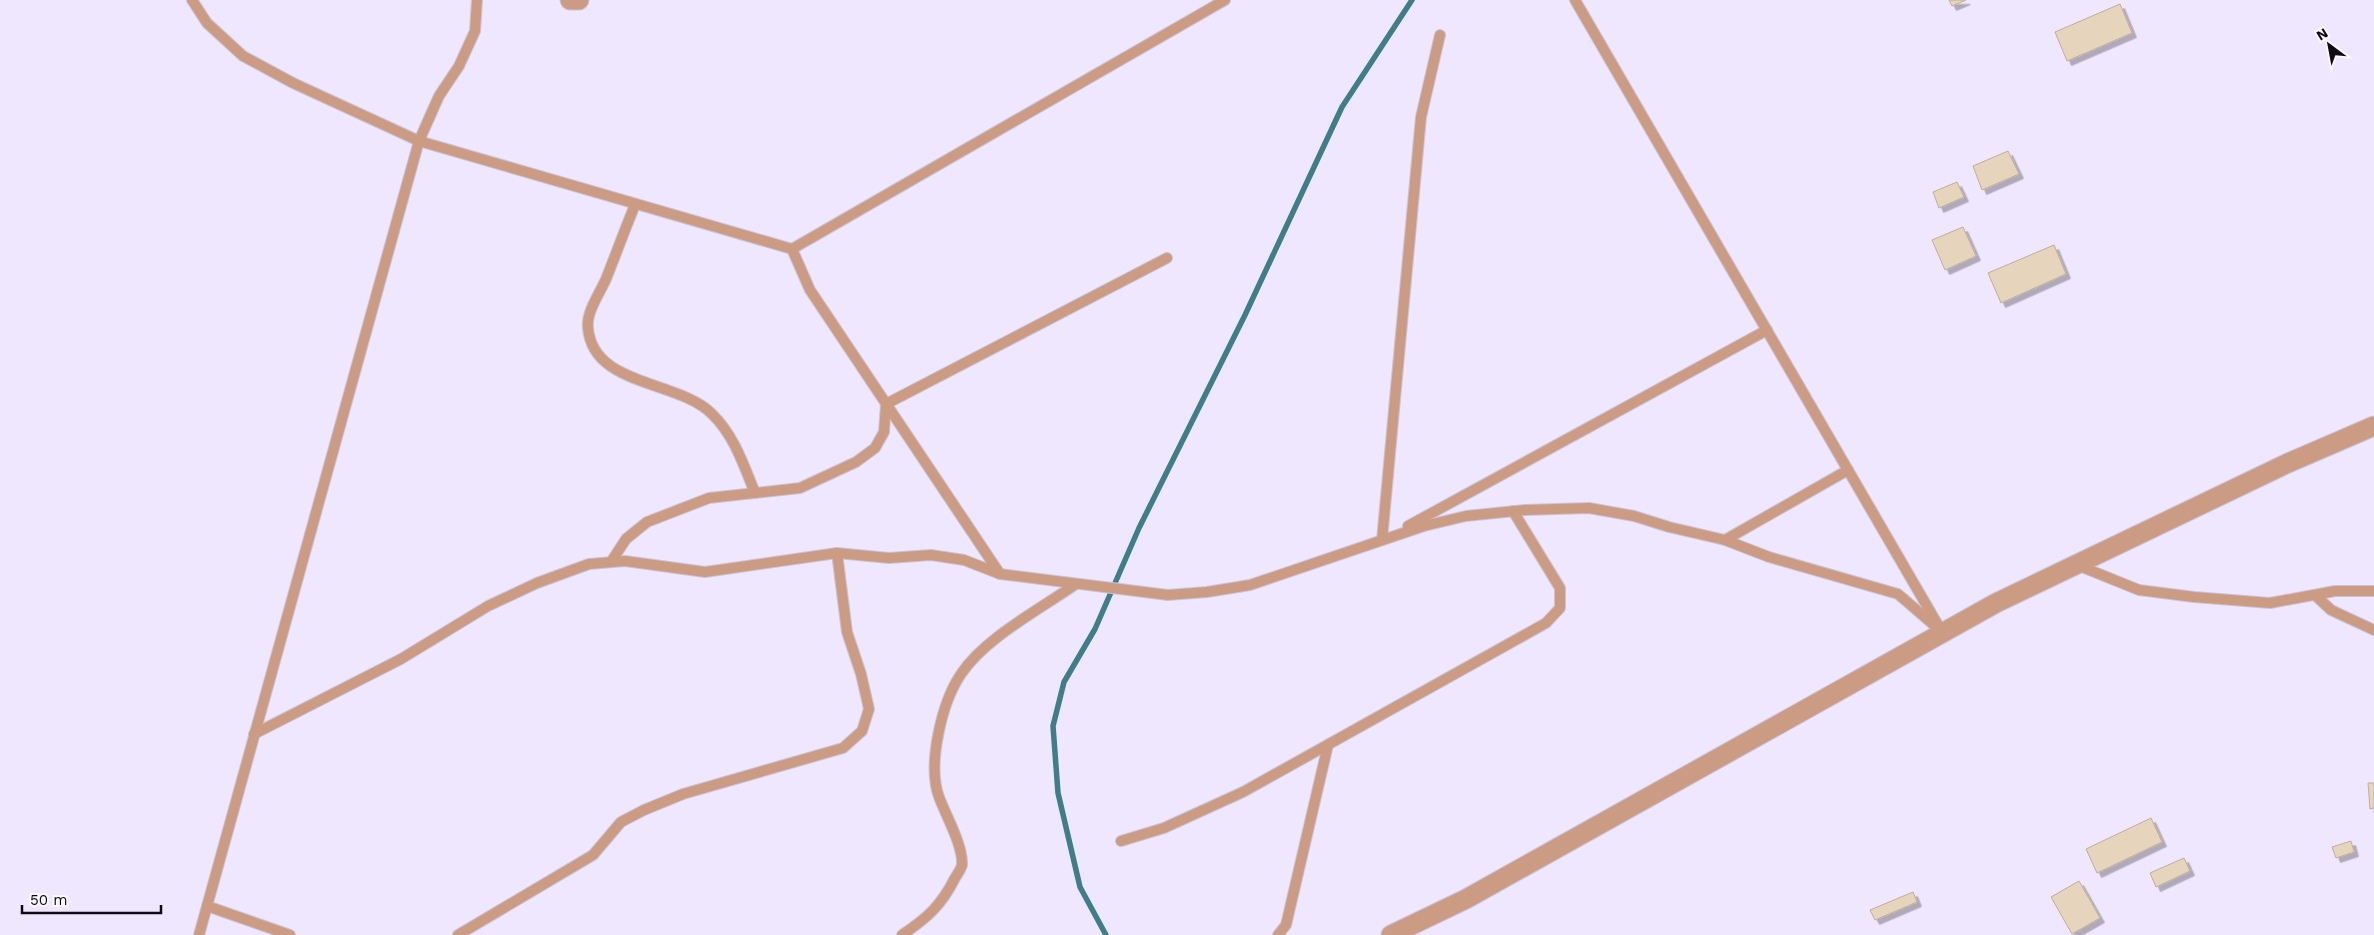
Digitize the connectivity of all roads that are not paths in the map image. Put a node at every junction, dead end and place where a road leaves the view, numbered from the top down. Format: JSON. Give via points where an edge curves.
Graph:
{"nodes":[{"id":1,"x":192,"y":0,"type":"edge"},
{"id":2,"x":477,"y":0,"type":"edge"},
{"id":3,"x":570,"y":0,"type":"edge"},
{"id":4,"x":579,"y":0,"type":"edge"},
{"id":5,"x":1225,"y":0,"type":"edge"},
{"id":6,"x":1575,"y":0,"type":"edge"},
{"id":7,"x":1440,"y":35,"type":"dead end"},
{"id":8,"x":419,"y":141,"type":"junction"},
{"id":9,"x":635,"y":204,"type":"junction"},
{"id":10,"x":792,"y":249,"type":"junction"},
{"id":11,"x":1167,"y":258,"type":"dead end"},
{"id":12,"x":1767,"y":330,"type":"junction"},
{"id":13,"x":886,"y":404,"type":"junction"},
{"id":14,"x":2374,"y":426,"type":"edge"},
{"id":15,"x":1848,"y":470,"type":"junction"},
{"id":16,"x":755,"y":494,"type":"junction"},
{"id":17,"x":1512,"y":511,"type":"junction"},
{"id":18,"x":1382,"y":540,"type":"junction"},
{"id":19,"x":1724,"y":540,"type":"junction"},
{"id":20,"x":837,"y":554,"type":"junction"},
{"id":21,"x":611,"y":562,"type":"junction"},
{"id":22,"x":2076,"y":564,"type":"junction"},
{"id":23,"x":1000,"y":574,"type":"junction"},
{"id":24,"x":1076,"y":584,"type":"junction"},
{"id":25,"x":2374,"y":591,"type":"edge"},
{"id":26,"x":2315,"y":595,"type":"junction"},
{"id":27,"x":2374,"y":630,"type":"edge"},
{"id":28,"x":1942,"y":632,"type":"junction"},
{"id":29,"x":254,"y":734,"type":"junction"},
{"id":30,"x":1328,"y":745,"type":"junction"},
{"id":31,"x":1121,"y":841,"type":"dead end"},
{"id":32,"x":207,"y":906,"type":"junction"},
{"id":33,"x":199,"y":935,"type":"edge"},
{"id":34,"x":290,"y":935,"type":"edge"},
{"id":35,"x":458,"y":935,"type":"edge"},
{"id":36,"x":902,"y":935,"type":"edge"},
{"id":37,"x":1278,"y":935,"type":"edge"},
{"id":38,"x":1391,"y":935,"type":"edge"}],
"edges":[{"from":1,"to":8,"type":"lane","via":[[207,23],[243,56],[293,83]]},
{"from":2,"to":8,"type":"lane","via":[[474,31]]},
{"from":3,"to":4,"type":"street"},
{"from":5,"to":10,"type":"lane"},
{"from":6,"to":12,"type":"lane"},
{"from":7,"to":18,"type":"lane","via":[[1421,117]]},
{"from":8,"to":9,"type":"lane"},
{"from":8,"to":29,"type":"lane"},
{"from":9,"to":10,"type":"lane"},
{"from":9,"to":16,"type":"lane","via":[[589,319],[587,327],[593,347],[605,363],[629,376],[687,398],[712,413],[742,459]]},
{"from":10,"to":13,"type":"lane","via":[[810,290]]},
{"from":11,"to":13,"type":"lane"},
{"from":12,"to":15,"type":"lane"},
{"from":12,"to":18,"type":"lane"},
{"from":13,"to":16,"type":"lane","via":[[884,432],[875,448],[856,462],[800,488]]},
{"from":13,"to":23,"type":"lane"},
{"from":14,"to":22,"type":"street","via":[[2288,463]]},
{"from":15,"to":19,"type":"lane"},
{"from":15,"to":28,"type":"lane"},
{"from":16,"to":21,"type":"lane","via":[[708,498],[647,522],[626,539]]},
{"from":17,"to":18,"type":"lane","via":[[1466,516]]},
{"from":17,"to":19,"type":"lane","via":[[1589,508],[1634,516]]},
{"from":17,"to":30,"type":"lane","via":[[1560,588],[1560,608],[1546,623],[1519,639]]},
{"from":18,"to":24,"type":"lane","via":[[1250,585],[1207,592],[1168,595]]},
{"from":19,"to":28,"type":"lane","via":[[1769,557],[1898,594]]},
{"from":20,"to":21,"type":"lane","via":[[705,572]]},
{"from":20,"to":23,"type":"lane","via":[[889,558],[931,555],[964,560]]},
{"from":20,"to":35,"type":"lane","via":[[848,632],[868,709],[862,731],[843,748],[682,794],[644,810],[621,822],[593,855]]},
{"from":21,"to":29,"type":"lane","via":[[589,564],[488,606],[400,659]]},
{"from":22,"to":26,"type":"lane","via":[[2139,590],[2270,603]]},
{"from":22,"to":28,"type":"street"},
{"from":23,"to":24,"type":"lane"},
{"from":24,"to":36,"type":"lane","via":[[992,640],[961,673],[944,706],[934,754],[938,795],[954,832],[962,865],[945,899]]},
{"from":25,"to":26,"type":"lane","via":[[2335,591]]},
{"from":26,"to":27,"type":"lane","via":[[2331,610]]},
{"from":28,"to":38,"type":"street","via":[[1466,899]]},
{"from":29,"to":32,"type":"lane"},
{"from":30,"to":31,"type":"lane","via":[[1243,792],[1164,828]]},
{"from":30,"to":37,"type":"lane","via":[[1286,925]]},
{"from":32,"to":33,"type":"lane"},
{"from":32,"to":34,"type":"lane"}]}
